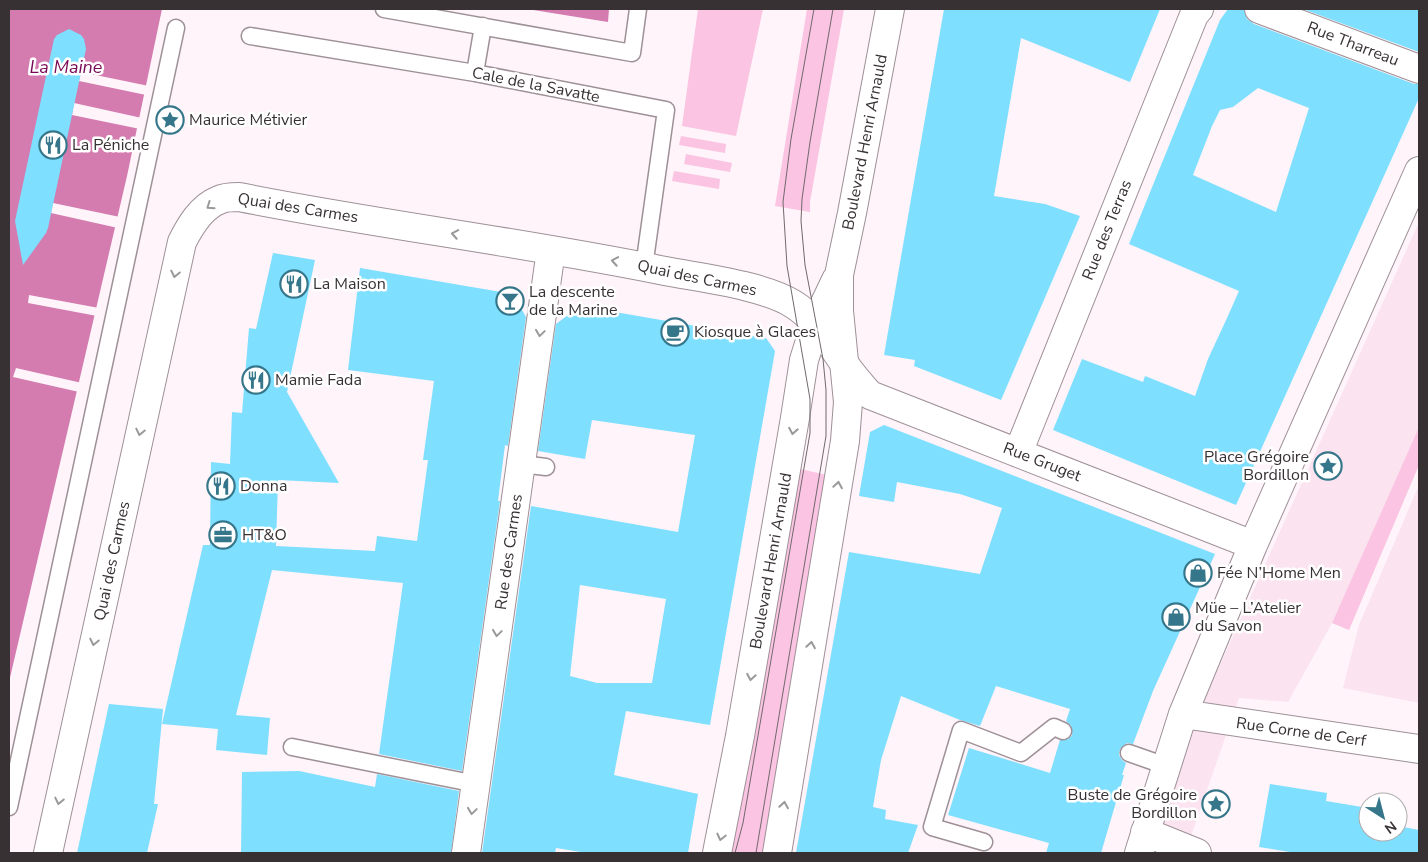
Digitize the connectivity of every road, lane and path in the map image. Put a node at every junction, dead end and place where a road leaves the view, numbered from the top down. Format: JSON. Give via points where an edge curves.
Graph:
{"nodes":[{"id":1,"x":384,"y":9,"type":"edge"},
{"id":2,"x":638,"y":9,"type":"edge"},
{"id":3,"x":890,"y":9,"type":"edge"},
{"id":4,"x":1199,"y":9,"type":"edge"},
{"id":5,"x":1259,"y":9,"type":"edge"},
{"id":6,"x":483,"y":26,"type":"junction"},
{"id":7,"x":176,"y":28,"type":"dead end"},
{"id":8,"x":250,"y":36,"type":"dead end"},
{"id":9,"x":1419,"y":69,"type":"edge"},
{"id":10,"x":475,"y":73,"type":"junction"},
{"id":11,"x":1419,"y":171,"type":"edge"},
{"id":12,"x":551,"y":250,"type":"junction"},
{"id":13,"x":644,"y":266,"type":"junction"},
{"id":14,"x":839,"y":274,"type":"junction"},
{"id":15,"x":816,"y":322,"type":"junction"},
{"id":16,"x":844,"y":363,"type":"junction"},
{"id":17,"x":1018,"y":453,"type":"junction"},
{"id":18,"x":1253,"y":545,"type":"junction"},
{"id":19,"x":1183,"y":714,"type":"junction"},
{"id":20,"x":1063,"y":731,"type":"dead end"},
{"id":21,"x":292,"y":747,"type":"dead end"},
{"id":22,"x":1419,"y":749,"type":"edge"},
{"id":23,"x":1129,"y":753,"type":"dead end"},
{"id":24,"x":1166,"y":766,"type":"junction"},
{"id":25,"x":476,"y":784,"type":"junction"},
{"id":26,"x":9,"y":807,"type":"edge"},
{"id":27,"x":984,"y":842,"type":"dead end"},
{"id":28,"x":1142,"y":843,"type":"edge"},
{"id":29,"x":48,"y":853,"type":"edge"},
{"id":30,"x":466,"y":853,"type":"edge"},
{"id":31,"x":717,"y":853,"type":"edge"},
{"id":32,"x":776,"y":853,"type":"edge"},
{"id":33,"x":1197,"y":853,"type":"edge"}],
"edges":[{"from":1,"to":6,"type":"lane"},
{"from":2,"to":6,"type":"lane","via":[[632,53]]},
{"from":3,"to":14,"type":"street","name":"Boulevard Henri Arnauld"},
{"from":4,"to":17,"type":"street","name":"Rue des Terras"},
{"from":5,"to":9,"type":"street","name":"Rue Tharreau"},
{"from":6,"to":10,"type":"lane"},
{"from":7,"to":26,"type":"lane"},
{"from":8,"to":10,"type":"lane","name":"Cale de la Savatte"},
{"from":10,"to":13,"type":"lane","name":"Cale de la Savatte","via":[[666,110]]},
{"from":11,"to":18,"type":"street"},
{"from":13,"to":12,"type":"street","name":"Quai des Carmes","one_way":true},
{"from":12,"to":25,"type":"street","name":"Rue des Carmes","one_way":true,"via":[[533,465]]},
{"from":12,"to":29,"type":"street","name":"Quai des Carmes","one_way":true,"via":[[239,197],[220,199],[204,210],[189,227],[182,242]]},
{"from":13,"to":15,"type":"street","name":"Quai des Carmes","via":[[749,288],[780,298]]},
{"from":14,"to":15,"type":"street","name":"Boulevard Henri Arnauld"},
{"from":14,"to":16,"type":"street","name":"Boulevard Henri Arnauld"},
{"from":15,"to":16,"type":"street","name":"Quai des Carmes"},
{"from":15,"to":31,"type":"street","name":"Boulevard Henri Arnauld","one_way":true,"via":[[804,360],[742,726]]},
{"from":16,"to":17,"type":"street","name":"Rue Gruget","via":[[870,395]]},
{"from":32,"to":16,"type":"street","name":"Boulevard Henri Arnauld","one_way":true,"via":[[845,441],[848,402]]},
{"from":17,"to":18,"type":"street","name":"Rue Gruget"},
{"from":18,"to":19,"type":"street"},
{"from":19,"to":22,"type":"street","name":"Rue Corne de Cerf"},
{"from":19,"to":24,"type":"street"},
{"from":20,"to":27,"type":"lane","via":[[1054,727],[1021,753],[961,730],[932,827]]},
{"from":21,"to":25,"type":"lane"},
{"from":23,"to":24,"type":"lane"},
{"from":24,"to":28,"type":"street"},
{"from":25,"to":30,"type":"street","name":"Rue des Carmes","one_way":true},
{"from":28,"to":33,"type":"street"}]}
